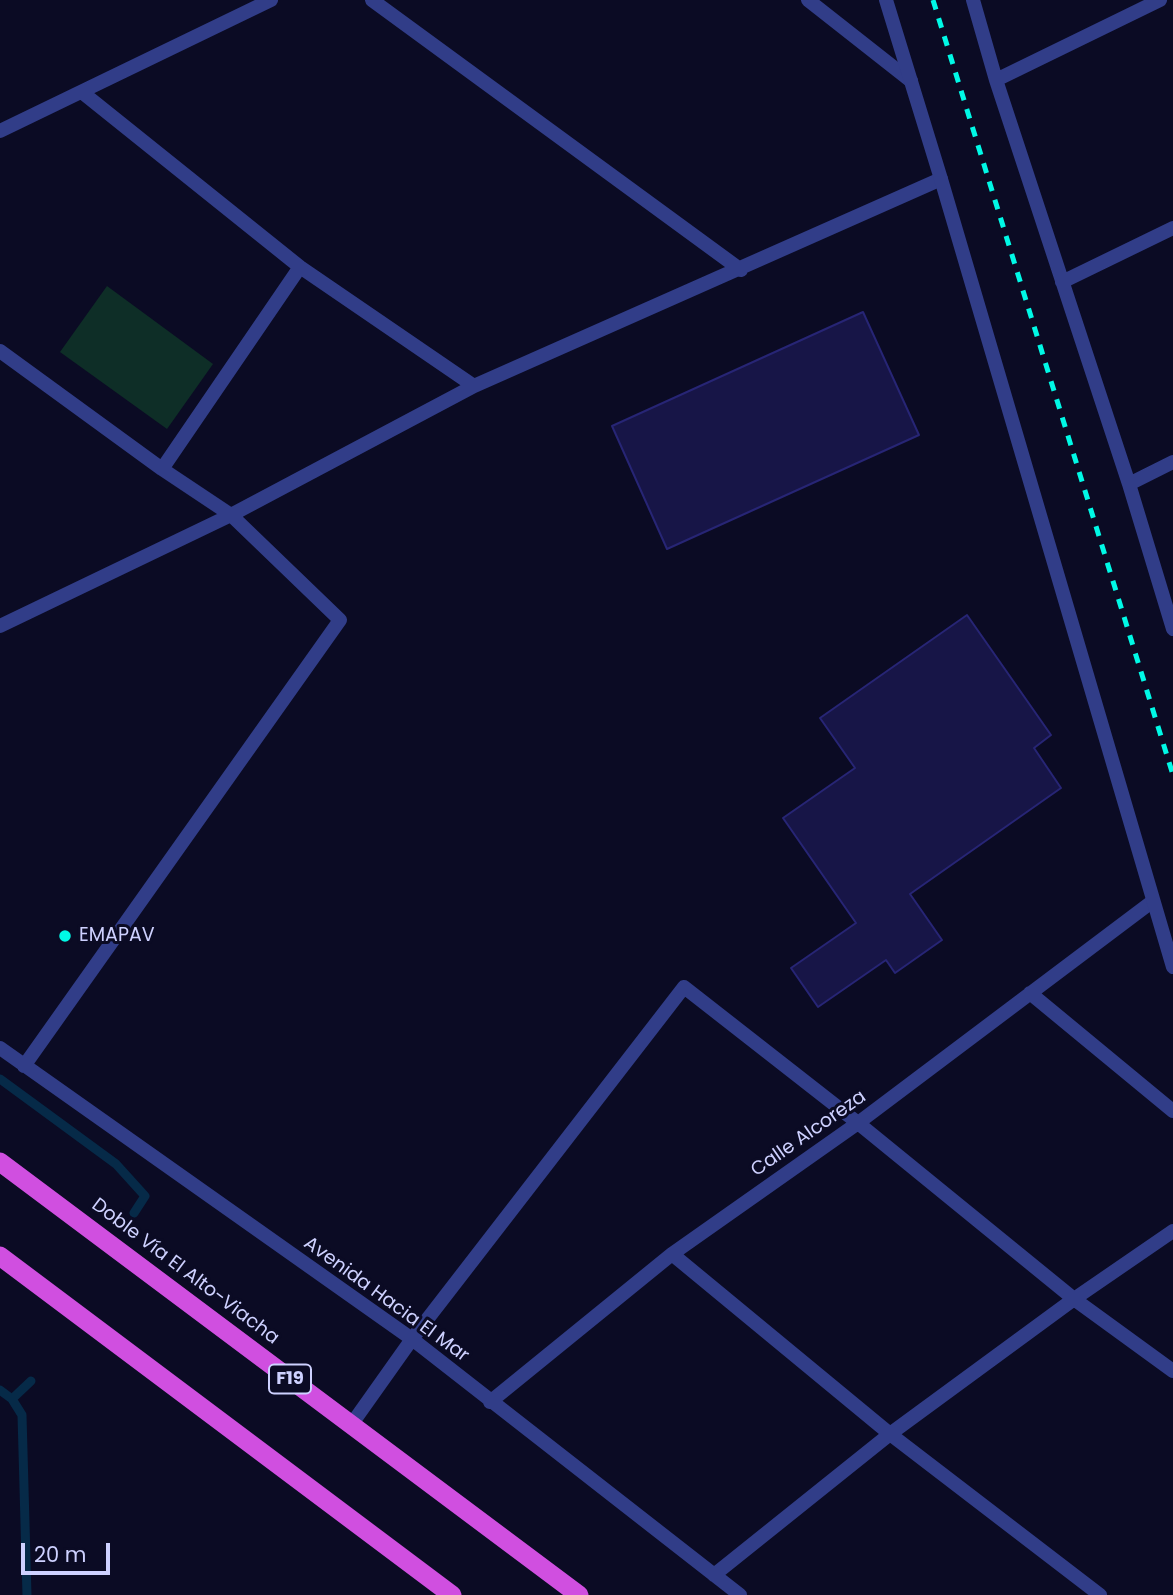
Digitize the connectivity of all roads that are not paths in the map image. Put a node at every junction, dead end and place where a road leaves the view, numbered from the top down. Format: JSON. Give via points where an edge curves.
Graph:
{"nodes":[{"id":1,"x":271,"y":0,"type":"edge"},
{"id":2,"x":372,"y":0,"type":"edge"},
{"id":3,"x":808,"y":0,"type":"edge"},
{"id":4,"x":886,"y":0,"type":"edge"},
{"id":5,"x":973,"y":0,"type":"edge"},
{"id":6,"x":1160,"y":0,"type":"edge"},
{"id":7,"x":996,"y":80,"type":"junction"},
{"id":8,"x":911,"y":81,"type":"junction"},
{"id":9,"x":83,"y":93,"type":"junction"},
{"id":10,"x":0,"y":131,"type":"edge"},
{"id":11,"x":941,"y":179,"type":"junction"},
{"id":12,"x":1173,"y":228,"type":"edge"},
{"id":13,"x":300,"y":267,"type":"junction"},
{"id":14,"x":741,"y":270,"type":"junction"},
{"id":15,"x":1062,"y":282,"type":"junction"},
{"id":16,"x":0,"y":351,"type":"edge"},
{"id":17,"x":474,"y":386,"type":"junction"},
{"id":18,"x":1173,"y":462,"type":"edge"},
{"id":19,"x":162,"y":469,"type":"junction"},
{"id":20,"x":1129,"y":485,"type":"junction"},
{"id":21,"x":231,"y":515,"type":"junction"},
{"id":22,"x":0,"y":626,"type":"edge"},
{"id":23,"x":1173,"y":629,"type":"edge"},
{"id":24,"x":1153,"y":901,"type":"junction"},
{"id":25,"x":1173,"y":967,"type":"edge"},
{"id":26,"x":1030,"y":993,"type":"junction"},
{"id":27,"x":0,"y":1048,"type":"edge"},
{"id":28,"x":24,"y":1066,"type":"junction"},
{"id":29,"x":1173,"y":1111,"type":"edge"},
{"id":30,"x":858,"y":1123,"type":"junction"},
{"id":31,"x":0,"y":1162,"type":"edge"},
{"id":32,"x":1173,"y":1231,"type":"edge"},
{"id":33,"x":672,"y":1254,"type":"junction"},
{"id":34,"x":0,"y":1256,"type":"edge"},
{"id":35,"x":1074,"y":1299,"type":"junction"},
{"id":36,"x":412,"y":1339,"type":"junction"},
{"id":37,"x":1173,"y":1371,"type":"edge"},
{"id":38,"x":490,"y":1402,"type":"junction"},
{"id":39,"x":351,"y":1425,"type":"junction"},
{"id":40,"x":890,"y":1434,"type":"junction"},
{"id":41,"x":714,"y":1575,"type":"junction"},
{"id":42,"x":452,"y":1595,"type":"edge"},
{"id":43,"x":579,"y":1595,"type":"edge"},
{"id":44,"x":740,"y":1595,"type":"edge"},
{"id":45,"x":1100,"y":1595,"type":"edge"}],
"edges":[{"from":1,"to":9,"type":"street"},
{"from":2,"to":14,"type":"street"},
{"from":3,"to":8,"type":"street"},
{"from":4,"to":8,"type":"street"},
{"from":5,"to":7,"type":"street"},
{"from":6,"to":7,"type":"street"},
{"from":7,"to":15,"type":"street"},
{"from":8,"to":11,"type":"street"},
{"from":9,"to":10,"type":"street"},
{"from":9,"to":13,"type":"street"},
{"from":11,"to":14,"type":"street"},
{"from":11,"to":24,"type":"street"},
{"from":12,"to":15,"type":"street"},
{"from":13,"to":17,"type":"street"},
{"from":13,"to":19,"type":"street"},
{"from":14,"to":17,"type":"street"},
{"from":15,"to":20,"type":"street"},
{"from":16,"to":19,"type":"street"},
{"from":17,"to":21,"type":"street"},
{"from":18,"to":20,"type":"street"},
{"from":19,"to":21,"type":"street"},
{"from":20,"to":23,"type":"street"},
{"from":21,"to":22,"type":"street"},
{"from":21,"to":28,"type":"street","via":[[340,620]]},
{"from":24,"to":25,"type":"street"},
{"from":24,"to":26,"type":"street","name":"Calle Alcoreza"},
{"from":26,"to":29,"type":"street"},
{"from":26,"to":30,"type":"street","name":"Calle Alcoreza"},
{"from":27,"to":28,"type":"street","name":"Avenida Hacia El Mar"},
{"from":28,"to":36,"type":"street","name":"Avenida Hacia El Mar"},
{"from":30,"to":33,"type":"street","name":"Calle Alcoreza"},
{"from":30,"to":35,"type":"street"},
{"from":30,"to":36,"type":"street","via":[[684,988]]},
{"from":31,"to":39,"type":"highway","name":"Doble Vía El Alto-Viacha","number":"F19"},
{"from":32,"to":35,"type":"street"},
{"from":33,"to":38,"type":"street","name":"Calle Alcoreza"},
{"from":33,"to":40,"type":"street"},
{"from":34,"to":42,"type":"highway"},
{"from":35,"to":37,"type":"street"},
{"from":35,"to":40,"type":"street"},
{"from":36,"to":38,"type":"street","name":"Avenida Hacia El Mar"},
{"from":36,"to":39,"type":"street"},
{"from":38,"to":41,"type":"street","name":"Avenida Hacia El Mar"},
{"from":39,"to":43,"type":"highway","name":"Doble Vía El Alto-Viacha","number":"F19"},
{"from":40,"to":41,"type":"street"},
{"from":40,"to":45,"type":"street"},
{"from":41,"to":44,"type":"street","name":"Avenida Hacia El Mar"}]}
